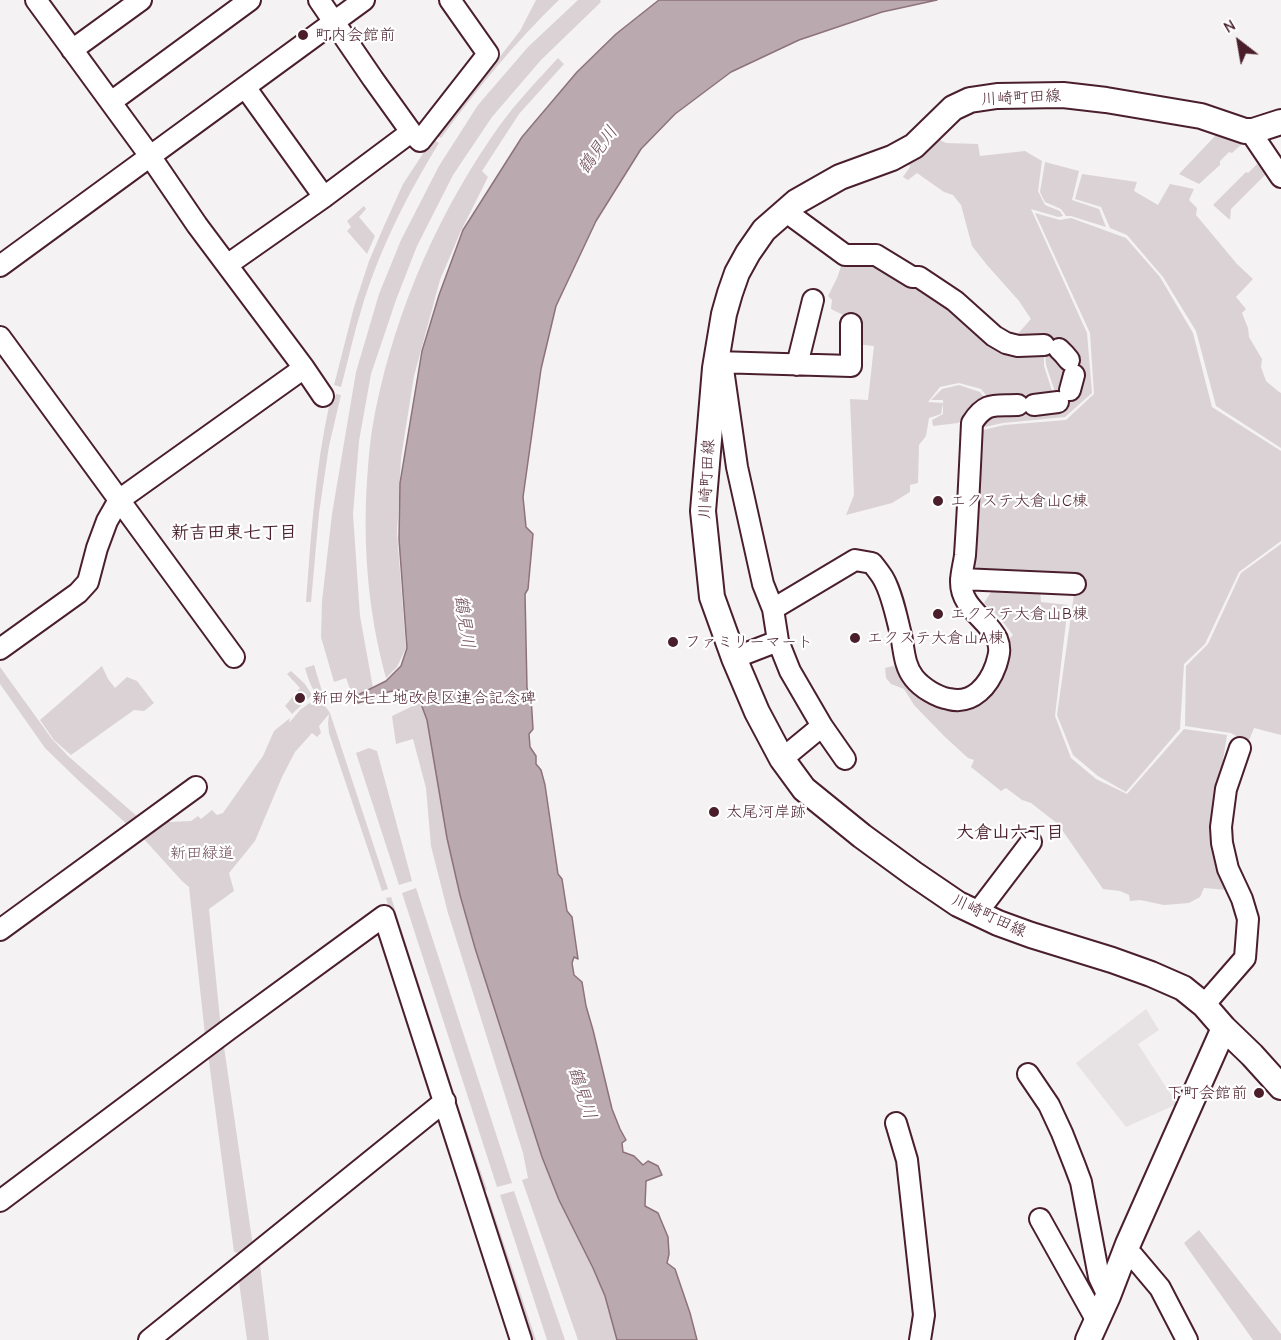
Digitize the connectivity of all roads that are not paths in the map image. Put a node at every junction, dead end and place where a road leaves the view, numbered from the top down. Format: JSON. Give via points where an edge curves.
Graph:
{"nodes":[{"id":1,"x":141,"y":0,"type":"edge"},
{"id":2,"x":250,"y":0,"type":"edge"},
{"id":3,"x":319,"y":0,"type":"edge"},
{"id":4,"x":364,"y":0,"type":"edge"},
{"id":5,"x":450,"y":0,"type":"edge"},
{"id":6,"x":39,"y":1,"type":"edge"},
{"id":7,"x":334,"y":21,"type":"junction"},
{"id":8,"x":72,"y":50,"type":"junction"},
{"id":9,"x":245,"y":87,"type":"junction"},
{"id":10,"x":111,"y":102,"type":"junction"},
{"id":11,"x":1281,"y":122,"type":"edge"},
{"id":12,"x":1253,"y":131,"type":"junction"},
{"id":13,"x":411,"y":132,"type":"junction"},
{"id":14,"x":150,"y":156,"type":"junction"},
{"id":15,"x":1281,"y":177,"type":"edge"},
{"id":16,"x":324,"y":197,"type":"junction"},
{"id":17,"x":784,"y":211,"type":"junction"},
{"id":18,"x":227,"y":265,"type":"junction"},
{"id":19,"x":0,"y":266,"type":"edge"},
{"id":20,"x":813,"y":300,"type":"dead end"},
{"id":21,"x":851,"y":324,"type":"dead end"},
{"id":22,"x":0,"y":337,"type":"edge"},
{"id":23,"x":719,"y":355,"type":"junction"},
{"id":24,"x":797,"y":365,"type":"junction"},
{"id":25,"x":304,"y":368,"type":"junction"},
{"id":26,"x":323,"y":396,"type":"dead end"},
{"id":27,"x":119,"y":500,"type":"junction"},
{"id":28,"x":961,"y":579,"type":"junction"},
{"id":29,"x":1075,"y":584,"type":"dead end"},
{"id":30,"x":773,"y":609,"type":"junction"},
{"id":31,"x":778,"y":641,"type":"junction"},
{"id":32,"x":0,"y":649,"type":"edge"},
{"id":33,"x":234,"y":657,"type":"dead end"},
{"id":34,"x":734,"y":658,"type":"junction"},
{"id":35,"x":822,"y":726,"type":"junction"},
{"id":36,"x":1240,"y":748,"type":"dead end"},
{"id":37,"x":782,"y":759,"type":"junction"},
{"id":38,"x":845,"y":759,"type":"dead end"},
{"id":39,"x":196,"y":787,"type":"dead end"},
{"id":40,"x":1031,"y":842,"type":"dead end"},
{"id":41,"x":977,"y":913,"type":"junction"},
{"id":42,"x":0,"y":930,"type":"edge"},
{"id":43,"x":1204,"y":1005,"type":"junction"},
{"id":44,"x":1224,"y":1028,"type":"junction"},
{"id":45,"x":1028,"y":1074,"type":"dead end"},
{"id":46,"x":1281,"y":1087,"type":"edge"},
{"id":47,"x":445,"y":1101,"type":"junction"},
{"id":48,"x":896,"y":1123,"type":"dead end"},
{"id":49,"x":0,"y":1201,"type":"edge"},
{"id":50,"x":1040,"y":1219,"type":"dead end"},
{"id":51,"x":1124,"y":1253,"type":"junction"},
{"id":52,"x":1108,"y":1296,"type":"junction"},
{"id":53,"x":1095,"y":1332,"type":"edge"},
{"id":54,"x":149,"y":1340,"type":"edge"},
{"id":55,"x":522,"y":1340,"type":"edge"},
{"id":56,"x":920,"y":1340,"type":"edge"},
{"id":57,"x":1187,"y":1340,"type":"edge"}],
"edges":[{"from":1,"to":8,"type":"street"},
{"from":2,"to":10,"type":"street"},
{"from":3,"to":7,"type":"street"},
{"from":4,"to":7,"type":"street"},
{"from":5,"to":13,"type":"street","via":[[488,54],[420,141]]},
{"from":6,"to":8,"type":"street"},
{"from":7,"to":9,"type":"street"},
{"from":7,"to":13,"type":"street"},
{"from":8,"to":10,"type":"street"},
{"from":9,"to":14,"type":"street"},
{"from":9,"to":16,"type":"street"},
{"from":10,"to":14,"type":"street"},
{"from":11,"to":12,"type":"main road"},
{"from":12,"to":15,"type":"street"},
{"from":12,"to":17,"type":"main road","name":"川崎町田線","via":[[1201,116],[1085,97],[997,96],[970,100],[953,108],[914,146],[840,177]]},
{"from":13,"to":16,"type":"street"},
{"from":14,"to":18,"type":"street"},
{"from":14,"to":19,"type":"street"},
{"from":16,"to":18,"type":"street"},
{"from":17,"to":23,"type":"main road","name":"川崎町田線","via":[[764,230],[738,273],[724,314]]},
{"from":17,"to":28,"type":"street","via":[[845,255],[876,255],[912,277],[919,277],[955,301],[994,336],[1062,370],[1026,405],[990,406],[979,411],[972,423]]},
{"from":18,"to":25,"type":"street"},
{"from":20,"to":24,"type":"street"},
{"from":21,"to":24,"type":"street","via":[[850,366]]},
{"from":22,"to":27,"type":"street"},
{"from":23,"to":24,"type":"street"},
{"from":23,"to":30,"type":"street","via":[[737,467],[763,584]]},
{"from":23,"to":34,"type":"main road","name":"川崎町田線","via":[[703,512],[712,597]]},
{"from":25,"to":26,"type":"street"},
{"from":25,"to":27,"type":"street"},
{"from":27,"to":32,"type":"street","via":[[107,521],[88,582]]},
{"from":27,"to":33,"type":"street"},
{"from":28,"to":29,"type":"street"},
{"from":28,"to":30,"type":"street","via":[[964,597],[1000,647],[992,676],[982,690],[959,700],[937,695],[914,678],[884,579],[872,563],[855,560]]},
{"from":30,"to":31,"type":"street"},
{"from":31,"to":34,"type":"street"},
{"from":31,"to":35,"type":"street","via":[[790,671]]},
{"from":34,"to":37,"type":"main road","name":"川崎町田線"},
{"from":35,"to":37,"type":"street"},
{"from":35,"to":38,"type":"street"},
{"from":36,"to":43,"type":"street","via":[[1226,789],[1221,827],[1228,869],[1248,919],[1245,958]]},
{"from":37,"to":41,"type":"main road","name":"川崎町田線","via":[[804,789],[862,836],[958,904]]},
{"from":39,"to":42,"type":"street"},
{"from":40,"to":41,"type":"street"},
{"from":41,"to":43,"type":"main road","name":"川崎町田線","via":[[1151,974],[1183,988]]},
{"from":43,"to":44,"type":"main road","name":"川崎町田線"},
{"from":44,"to":46,"type":"main road","name":"川崎町田線"},
{"from":44,"to":51,"type":"main road"},
{"from":45,"to":52,"type":"street","via":[[1049,1105],[1081,1182],[1099,1277]]},
{"from":47,"to":49,"type":"street","via":[[384,916]]},
{"from":47,"to":54,"type":"street"},
{"from":47,"to":55,"type":"street"},
{"from":48,"to":56,"type":"street","via":[[907,1160],[924,1315]]},
{"from":50,"to":53,"type":"street"},
{"from":51,"to":52,"type":"main road"},
{"from":51,"to":57,"type":"street","via":[[1133,1256],[1160,1288]]},
{"from":52,"to":53,"type":"main road"}]}
